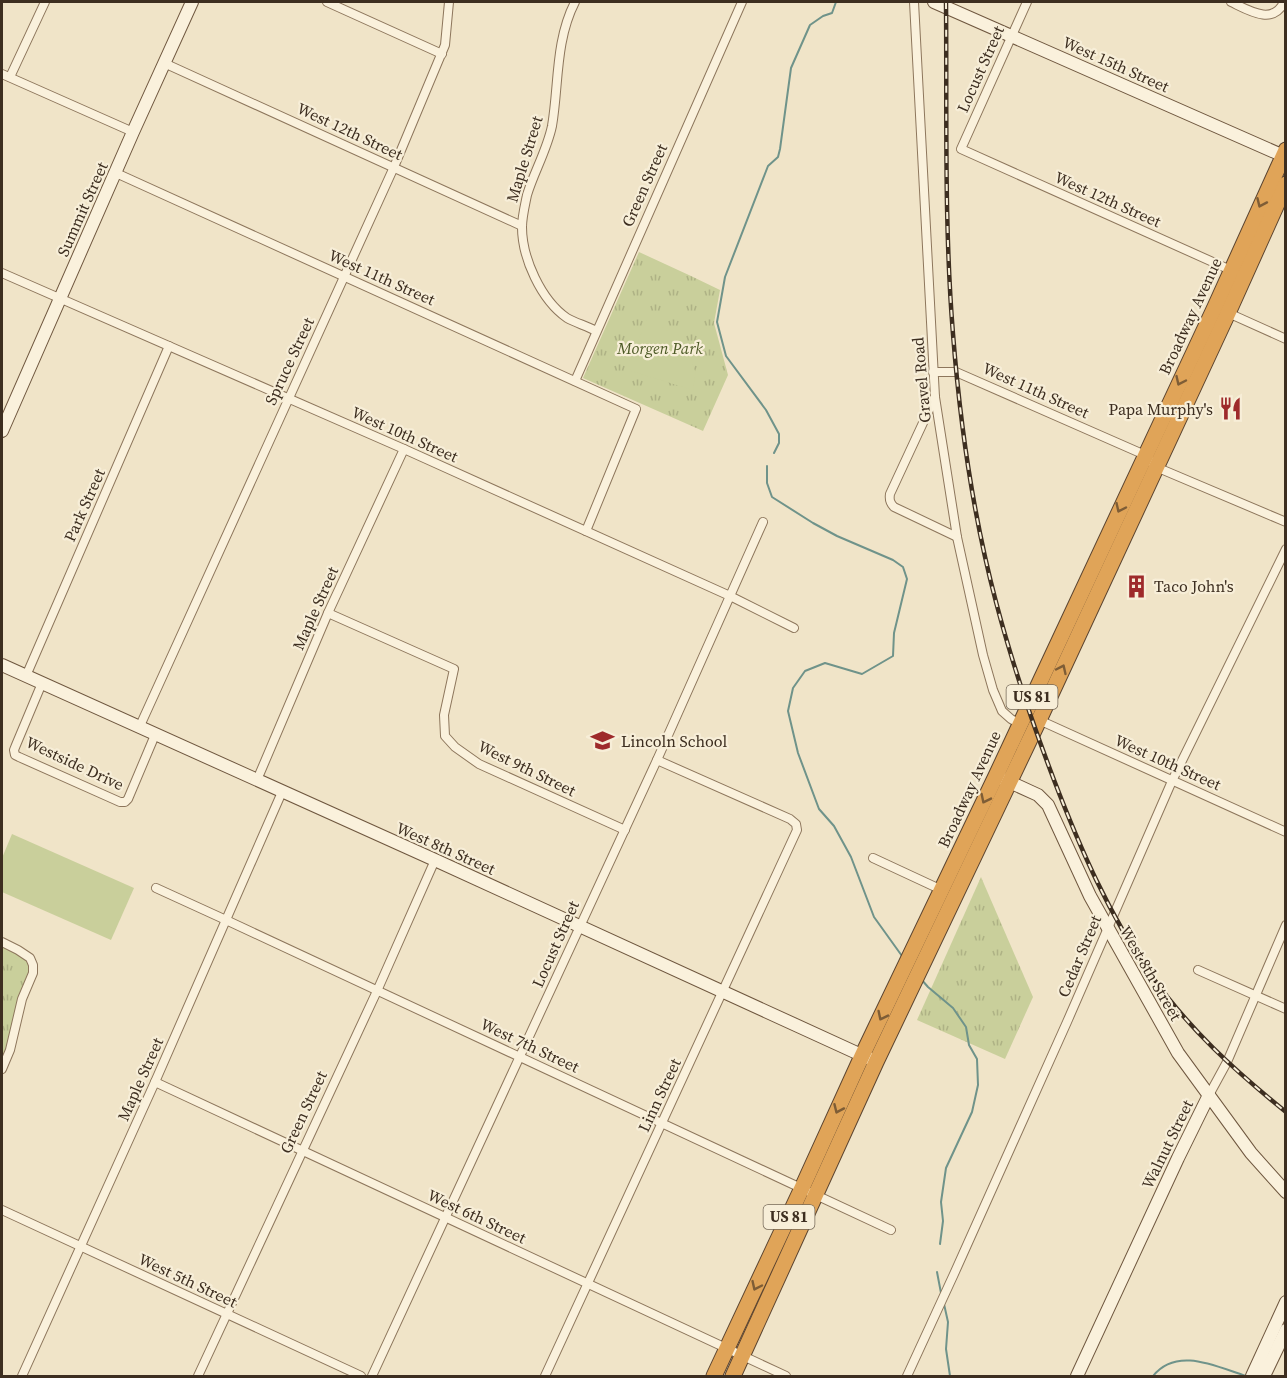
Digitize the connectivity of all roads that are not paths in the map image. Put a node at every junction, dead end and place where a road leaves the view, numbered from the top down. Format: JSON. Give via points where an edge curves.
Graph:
{"nodes":[{"id":1,"x":45,"y":2,"type":"edge"},
{"id":2,"x":192,"y":2,"type":"edge"},
{"id":3,"x":327,"y":2,"type":"edge"},
{"id":4,"x":449,"y":2,"type":"edge"},
{"id":5,"x":575,"y":2,"type":"edge"},
{"id":6,"x":742,"y":2,"type":"edge"},
{"id":7,"x":914,"y":2,"type":"edge"},
{"id":8,"x":934,"y":2,"type":"edge"},
{"id":9,"x":1027,"y":2,"type":"edge"},
{"id":10,"x":1231,"y":2,"type":"edge"},
{"id":11,"x":1284,"y":2,"type":"edge"},
{"id":12,"x":1012,"y":36,"type":"junction"},
{"id":13,"x":442,"y":54,"type":"junction"},
{"id":14,"x":164,"y":63,"type":"junction"},
{"id":15,"x":6,"y":76,"type":"edge"},
{"id":16,"x":133,"y":132,"type":"junction"},
{"id":17,"x":961,"y":149,"type":"joint"},
{"id":18,"x":1285,"y":154,"type":"edge"},
{"id":19,"x":394,"y":167,"type":"junction"},
{"id":20,"x":116,"y":173,"type":"junction"},
{"id":21,"x":1286,"y":184,"type":"edge"},
{"id":22,"x":522,"y":226,"type":"junction"},
{"id":23,"x":2,"y":273,"type":"edge"},
{"id":24,"x":1238,"y":273,"type":"junction"},
{"id":25,"x":345,"y":277,"type":"junction"},
{"id":26,"x":60,"y":300,"type":"junction"},
{"id":27,"x":1222,"y":310,"type":"junction"},
{"id":28,"x":596,"y":331,"type":"junction"},
{"id":29,"x":1286,"y":339,"type":"edge"},
{"id":30,"x":169,"y":346,"type":"junction"},
{"id":31,"x":933,"y":372,"type":"junction"},
{"id":32,"x":574,"y":381,"type":"junction"},
{"id":33,"x":935,"y":397,"type":"junction"},
{"id":34,"x":288,"y":398,"type":"junction"},
{"id":35,"x":2,"y":431,"type":"edge"},
{"id":36,"x":404,"y":449,"type":"junction"},
{"id":37,"x":1145,"y":455,"type":"junction"},
{"id":38,"x":1156,"y":467,"type":"junction"},
{"id":39,"x":763,"y":522,"type":"dead end"},
{"id":40,"x":1286,"y":522,"type":"edge"},
{"id":41,"x":586,"y":531,"type":"junction"},
{"id":42,"x":957,"y":537,"type":"junction"},
{"id":43,"x":1286,"y":549,"type":"edge"},
{"id":44,"x":730,"y":596,"type":"junction"},
{"id":45,"x":328,"y":613,"type":"junction"},
{"id":46,"x":794,"y":628,"type":"dead end"},
{"id":47,"x":2,"y":665,"type":"edge"},
{"id":48,"x":26,"y":676,"type":"junction"},
{"id":49,"x":42,"y":683,"type":"junction"},
{"id":50,"x":1030,"y":725,"type":"junction"},
{"id":51,"x":139,"y":728,"type":"junction"},
{"id":52,"x":155,"y":735,"type":"junction"},
{"id":53,"x":657,"y":760,"type":"junction"},
{"id":54,"x":1003,"y":779,"type":"junction"},
{"id":55,"x":257,"y":780,"type":"junction"},
{"id":56,"x":1172,"y":781,"type":"junction"},
{"id":57,"x":282,"y":792,"type":"junction"},
{"id":58,"x":625,"y":830,"type":"junction"},
{"id":59,"x":1286,"y":832,"type":"edge"},
{"id":60,"x":873,"y":858,"type":"dead end"},
{"id":61,"x":435,"y":860,"type":"junction"},
{"id":62,"x":156,"y":888,"type":"dead end"},
{"id":63,"x":948,"y":893,"type":"junction"},
{"id":64,"x":226,"y":920,"type":"junction"},
{"id":65,"x":1286,"y":926,"type":"edge"},
{"id":66,"x":579,"y":927,"type":"junction"},
{"id":67,"x":1107,"y":929,"type":"junction"},
{"id":68,"x":2,"y":942,"type":"edge"},
{"id":69,"x":1198,"y":970,"type":"dead end"},
{"id":70,"x":377,"y":991,"type":"junction"},
{"id":71,"x":722,"y":993,"type":"junction"},
{"id":72,"x":1256,"y":996,"type":"junction"},
{"id":73,"x":1286,"y":1009,"type":"edge"},
{"id":74,"x":520,"y":1057,"type":"junction"},
{"id":75,"x":869,"y":1059,"type":"junction"},
{"id":76,"x":2,"y":1069,"type":"edge"},
{"id":77,"x":155,"y":1082,"type":"junction"},
{"id":78,"x":1209,"y":1095,"type":"junction"},
{"id":79,"x":662,"y":1124,"type":"junction"},
{"id":80,"x":302,"y":1151,"type":"junction"},
{"id":81,"x":809,"y":1191,"type":"junction"},
{"id":82,"x":1286,"y":1192,"type":"edge"},
{"id":83,"x":2,"y":1210,"type":"edge"},
{"id":84,"x":446,"y":1218,"type":"junction"},
{"id":85,"x":891,"y":1230,"type":"dead end"},
{"id":86,"x":81,"y":1247,"type":"junction"},
{"id":87,"x":588,"y":1284,"type":"junction"},
{"id":88,"x":1286,"y":1302,"type":"edge"},
{"id":89,"x":226,"y":1314,"type":"junction"},
{"id":90,"x":1286,"y":1330,"type":"edge"},
{"id":91,"x":727,"y":1349,"type":"junction"},
{"id":92,"x":742,"y":1356,"type":"junction"},
{"id":93,"x":1264,"y":1364,"type":"junction"},
{"id":94,"x":22,"y":1377,"type":"edge"},
{"id":95,"x":198,"y":1377,"type":"edge"},
{"id":96,"x":361,"y":1377,"type":"edge"},
{"id":97,"x":372,"y":1377,"type":"edge"},
{"id":98,"x":545,"y":1377,"type":"edge"},
{"id":99,"x":714,"y":1377,"type":"edge"},
{"id":100,"x":733,"y":1377,"type":"edge"},
{"id":101,"x":786,"y":1377,"type":"edge"},
{"id":102,"x":907,"y":1377,"type":"edge"},
{"id":103,"x":1077,"y":1377,"type":"edge"},
{"id":104,"x":1252,"y":1377,"type":"edge"},
{"id":105,"x":1264,"y":1377,"type":"edge"}],
"edges":[{"from":1,"to":15,"type":"street"},
{"from":2,"to":14,"type":"street","name":"Summit Street"},
{"from":3,"to":13,"type":"street"},
{"from":4,"to":13,"type":"street","name":"Spruce Street"},
{"from":5,"to":22,"type":"street","name":"Maple Street","via":[[559,55],[552,128],[527,195]]},
{"from":6,"to":28,"type":"street","name":"Green Street"},
{"from":7,"to":31,"type":"street","name":"Gravel Road"},
{"from":8,"to":12,"type":"street","name":"West 15th Street"},
{"from":9,"to":12,"type":"street","name":"Locust Street"},
{"from":10,"to":11,"type":"street","via":[[1264,15],[1277,12]]},
{"from":12,"to":17,"type":"street","name":"Locust Street"},
{"from":12,"to":18,"type":"street","name":"West 15th Street"},
{"from":13,"to":19,"type":"street","name":"Spruce Street"},
{"from":14,"to":16,"type":"street","name":"Summit Street"},
{"from":14,"to":19,"type":"street","name":"West 12th Street"},
{"from":15,"to":16,"type":"street"},
{"from":16,"to":20,"type":"street","name":"Summit Street"},
{"from":17,"to":24,"type":"street","name":"West 12th Street"},
{"from":18,"to":24,"type":"highway","name":"Broadway Avenue","number":"US 81","one_way":true},
{"from":19,"to":22,"type":"street","name":"West 12th Street"},
{"from":19,"to":25,"type":"street","name":"Spruce Street"},
{"from":20,"to":25,"type":"street","name":"West 11th Street"},
{"from":20,"to":26,"type":"street","name":"Summit Street"},
{"from":21,"to":24,"type":"highway","name":"Broadway Avenue","number":"US 81"},
{"from":22,"to":28,"type":"street","name":"Maple Street","via":[[527,259],[547,298],[568,318]]},
{"from":23,"to":26,"type":"street","name":"West 10th Street"},
{"from":24,"to":27,"type":"highway","name":"Broadway Avenue","number":"US 81"},
{"from":25,"to":32,"type":"street","name":"West 11th Street"},
{"from":25,"to":34,"type":"street","name":"Spruce Street"},
{"from":26,"to":30,"type":"street","name":"West 10th Street"},
{"from":26,"to":35,"type":"street","name":"Summit Street"},
{"from":27,"to":29,"type":"street"},
{"from":27,"to":37,"type":"highway","name":"Broadway Avenue","number":"US 81","one_way":true},
{"from":27,"to":38,"type":"highway","name":"Broadway Avenue","number":"US 81"},
{"from":28,"to":32,"type":"street","name":"Green Street"},
{"from":30,"to":34,"type":"street","name":"West 10th Street"},
{"from":30,"to":48,"type":"street","name":"Park Street"},
{"from":31,"to":33,"type":"street","name":"Gravel Road"},
{"from":31,"to":37,"type":"street","name":"West 11th Street","via":[[956,372]]},
{"from":32,"to":41,"type":"street","name":"West 11th Street","via":[[636,410]]},
{"from":33,"to":42,"type":"street","name":"Gravel Road"},
{"from":33,"to":42,"type":"street","via":[[889,499],[894,507]]},
{"from":34,"to":36,"type":"street","name":"West 10th Street"},
{"from":34,"to":51,"type":"street","name":"Spruce Street"},
{"from":36,"to":41,"type":"street","name":"West 10th Street"},
{"from":36,"to":45,"type":"street","name":"Maple Street"},
{"from":37,"to":38,"type":"street","name":"West 11th Street"},
{"from":37,"to":50,"type":"highway","name":"Broadway Avenue","number":"US 81","one_way":true},
{"from":38,"to":40,"type":"street","name":"West 11th Street"},
{"from":50,"to":38,"type":"highway","name":"Broadway Avenue","number":"US 81","one_way":true},
{"from":39,"to":44,"type":"street","name":"Locust Street"},
{"from":41,"to":44,"type":"street","name":"West 10th Street"},
{"from":42,"to":50,"type":"street","name":"Gravel Road","via":[[993,690],[1002,711],[1011,719]]},
{"from":43,"to":56,"type":"street","name":"Cedar Street"},
{"from":44,"to":46,"type":"street","name":"West 10th Street"},
{"from":44,"to":53,"type":"street","name":"Locust Street"},
{"from":45,"to":55,"type":"street","name":"Maple Street"},
{"from":45,"to":58,"type":"street","name":"West 9th Street","via":[[454,669],[444,715],[445,736],[454,747],[479,764]]},
{"from":47,"to":48,"type":"street","name":"West 8th Street"},
{"from":48,"to":49,"type":"street","name":"West 8th Street"},
{"from":49,"to":51,"type":"street","name":"West 8th Street"},
{"from":49,"to":52,"type":"street","name":"Westside Drive","via":[[15,755],[125,802]]},
{"from":50,"to":54,"type":"highway","name":"Broadway Avenue","number":"US 81"},
{"from":50,"to":56,"type":"street","name":"West 10th Street"},
{"from":51,"to":52,"type":"street","name":"West 8th Street"},
{"from":52,"to":55,"type":"street","name":"West 8th Street"},
{"from":53,"to":58,"type":"street","name":"Locust Street"},
{"from":53,"to":71,"type":"street","name":"Linn Street","via":[[796,824],[797,831]]},
{"from":54,"to":63,"type":"highway","name":"Broadway Avenue","number":"US 81"},
{"from":54,"to":67,"type":"street","name":"West 8th Street","via":[[1038,795],[1048,805]]},
{"from":55,"to":57,"type":"street","name":"West 8th Street"},
{"from":56,"to":59,"type":"street","name":"West 10th Street"},
{"from":56,"to":67,"type":"street","name":"Cedar Street"},
{"from":57,"to":61,"type":"street","name":"West 8th Street"},
{"from":57,"to":64,"type":"street","name":"Maple Street"},
{"from":58,"to":66,"type":"street","name":"Locust Street"},
{"from":60,"to":63,"type":"street"},
{"from":61,"to":66,"type":"street","name":"West 8th Street"},
{"from":61,"to":70,"type":"street","name":"Green Street"},
{"from":62,"to":64,"type":"street","name":"West 7th Street"},
{"from":63,"to":75,"type":"highway","name":"Broadway Avenue","number":"US 81"},
{"from":64,"to":70,"type":"street","name":"West 7th Street"},
{"from":64,"to":77,"type":"street","name":"Maple Street"},
{"from":65,"to":72,"type":"street","name":"Walnut Street"},
{"from":66,"to":71,"type":"street","name":"West 8th Street"},
{"from":66,"to":74,"type":"street","name":"Locust Street"},
{"from":67,"to":78,"type":"street","name":"West 8th Street","via":[[1178,1053]]},
{"from":67,"to":102,"type":"street","name":"Cedar Street"},
{"from":68,"to":76,"type":"street","via":[[30,958],[33,965]]},
{"from":69,"to":72,"type":"street"},
{"from":70,"to":74,"type":"street","name":"West 7th Street"},
{"from":70,"to":80,"type":"street","name":"Green Street"},
{"from":71,"to":75,"type":"street","name":"West 8th Street"},
{"from":71,"to":79,"type":"street","name":"Linn Street"},
{"from":72,"to":73,"type":"street"},
{"from":72,"to":78,"type":"street","name":"Walnut Street"},
{"from":74,"to":79,"type":"street","name":"West 7th Street"},
{"from":74,"to":84,"type":"street","name":"Locust Street"},
{"from":75,"to":81,"type":"highway","name":"Broadway Avenue","number":"US 81"},
{"from":77,"to":80,"type":"street","name":"West 6th Street"},
{"from":77,"to":86,"type":"street","name":"Maple Street"},
{"from":78,"to":82,"type":"street","name":"West 8th Street","via":[[1251,1153]]},
{"from":78,"to":103,"type":"street","name":"Walnut Street"},
{"from":79,"to":81,"type":"street","name":"West 7th Street"},
{"from":79,"to":87,"type":"street","name":"Linn Street"},
{"from":80,"to":84,"type":"street","name":"West 6th Street"},
{"from":80,"to":89,"type":"street","name":"Green Street"},
{"from":81,"to":85,"type":"street","name":"West 7th Street"},
{"from":81,"to":91,"type":"highway","name":"Broadway Avenue","number":"US 81","one_way":true},
{"from":81,"to":92,"type":"highway","name":"Broadway Avenue","number":"US 81"},
{"from":83,"to":86,"type":"street","name":"West 5th Street"},
{"from":84,"to":87,"type":"street","name":"West 6th Street"},
{"from":84,"to":97,"type":"street","name":"Locust Street"},
{"from":86,"to":89,"type":"street","name":"West 5th Street"},
{"from":86,"to":94,"type":"street","name":"Maple Street"},
{"from":87,"to":91,"type":"street","name":"West 6th Street"},
{"from":87,"to":98,"type":"street","name":"Linn Street"},
{"from":88,"to":93,"type":"street"},
{"from":89,"to":95,"type":"street","name":"Green Street"},
{"from":89,"to":96,"type":"street","name":"West 5th Street"},
{"from":90,"to":93,"type":"street"},
{"from":91,"to":92,"type":"street","name":"West 6th Street"},
{"from":91,"to":99,"type":"highway","name":"Broadway Avenue","number":"US 81"},
{"from":92,"to":100,"type":"highway","name":"Broadway Avenue","number":"US 81"},
{"from":92,"to":101,"type":"street","name":"West 6th Street"},
{"from":93,"to":104,"type":"street"},
{"from":93,"to":105,"type":"street"}]}
